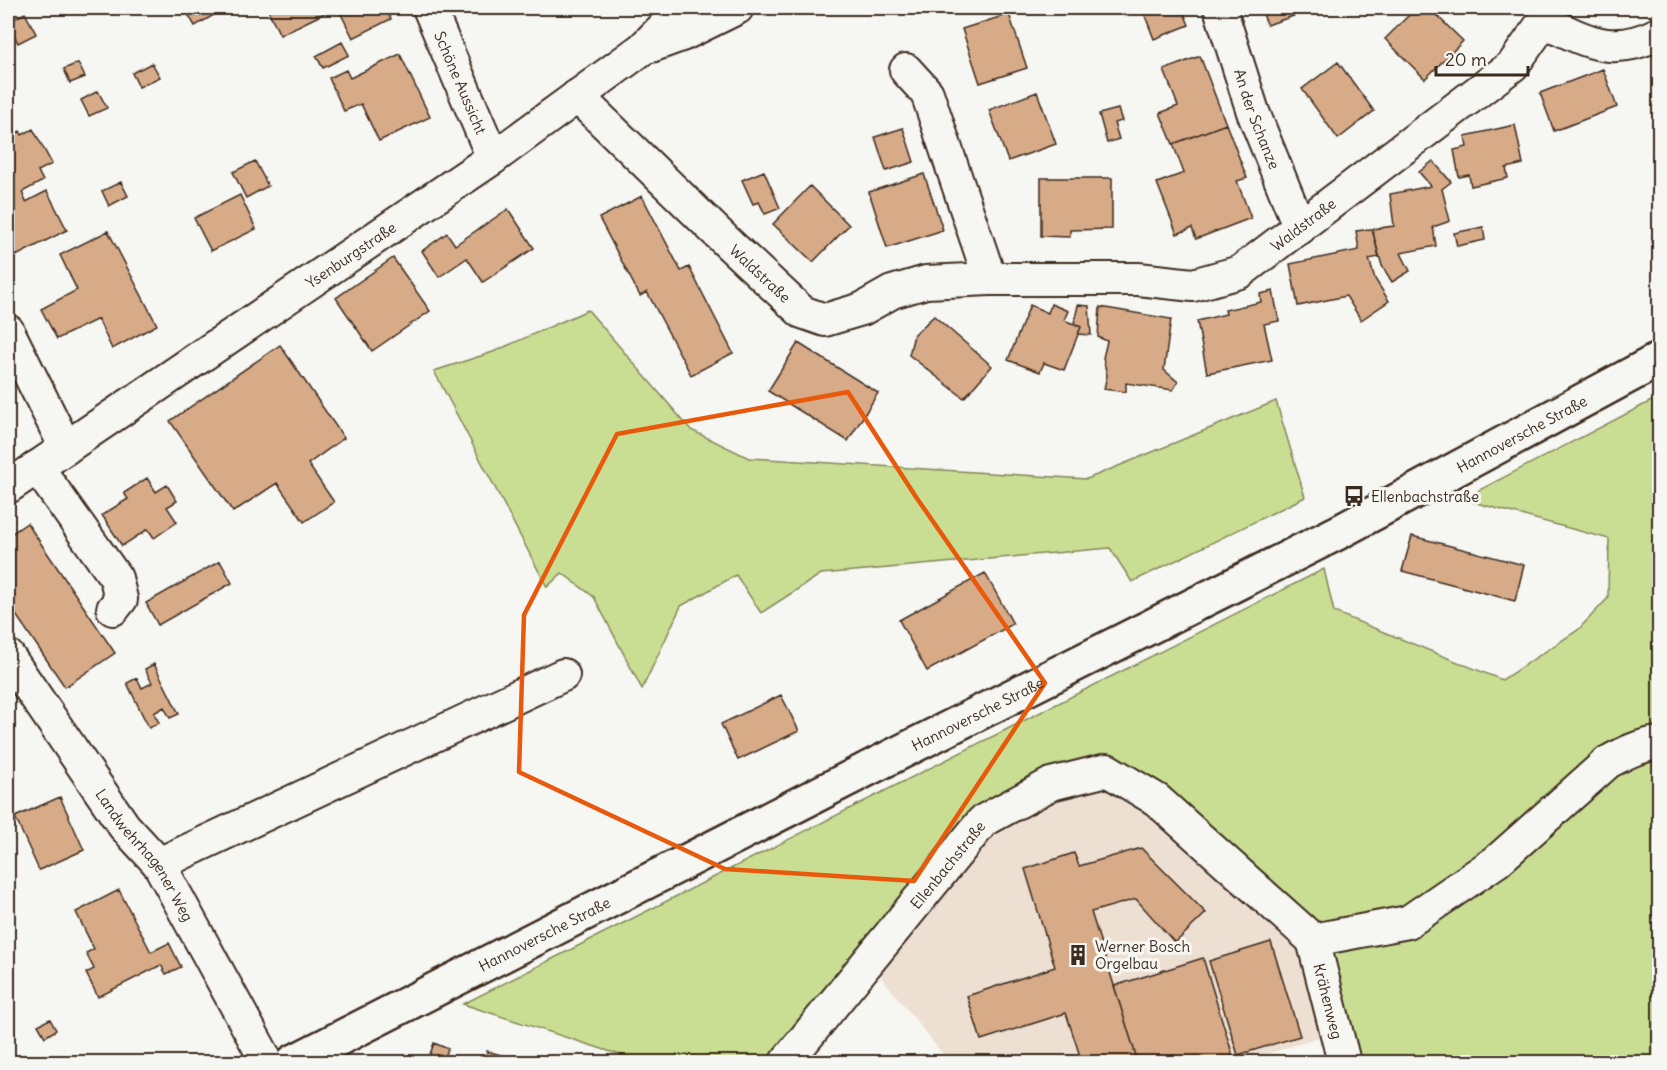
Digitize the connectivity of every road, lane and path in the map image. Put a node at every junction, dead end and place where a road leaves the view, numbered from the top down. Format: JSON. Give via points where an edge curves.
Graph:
{"nodes":[{"id":1,"x":429,"y":8,"type":"edge"},
{"id":2,"x":683,"y":8,"type":"edge"},
{"id":3,"x":738,"y":8,"type":"edge"},
{"id":4,"x":1220,"y":8,"type":"edge"},
{"id":5,"x":1547,"y":14,"type":"edge"},
{"id":6,"x":1659,"y":33,"type":"edge"},
{"id":7,"x":642,"y":49,"type":"junction"},
{"id":8,"x":906,"y":70,"type":"dead end"},
{"id":9,"x":578,"y":96,"type":"junction"},
{"id":10,"x":493,"y":158,"type":"junction"},
{"id":11,"x":1300,"y":228,"type":"junction"},
{"id":12,"x":990,"y":279,"type":"junction"},
{"id":13,"x":8,"y":331,"type":"edge"},
{"id":14,"x":1659,"y":359,"type":"edge"},
{"id":15,"x":66,"y":448,"type":"junction"},
{"id":16,"x":37,"y":467,"type":"junction"},
{"id":17,"x":8,"y":487,"type":"edge"},
{"id":18,"x":113,"y":609,"type":"dead end"},
{"id":19,"x":8,"y":656,"type":"edge"},
{"id":20,"x":563,"y":675,"type":"dead end"},
{"id":21,"x":1659,"y":743,"type":"edge"},
{"id":22,"x":159,"y":864,"type":"junction"},
{"id":23,"x":1313,"y":940,"type":"junction"},
{"id":24,"x":314,"y":1058,"type":"edge"},
{"id":25,"x":267,"y":1062,"type":"edge"},
{"id":26,"x":786,"y":1062,"type":"edge"},
{"id":27,"x":1344,"y":1062,"type":"edge"}],
"edges":[{"from":1,"to":10,"type":"street","name":"Schöne Aussicht"},
{"from":2,"to":7,"type":"street","name":"Ysenburgstraße"},
{"from":3,"to":7,"type":"street"},
{"from":4,"to":11,"type":"street","name":"An der Schanze","via":[[1253,112]]},
{"from":5,"to":6,"type":"street","via":[[1583,39],[1613,47]]},
{"from":5,"to":11,"type":"street","name":"Waldstraße","via":[[1514,64]]},
{"from":7,"to":9,"type":"street","name":"Ysenburgstraße"},
{"from":8,"to":12,"type":"street","via":[[927,93]]},
{"from":9,"to":10,"type":"street","name":"Ysenburgstraße"},
{"from":9,"to":12,"type":"street","name":"Waldstraße","via":[[802,312],[825,320],[926,282]]},
{"from":10,"to":15,"type":"street","name":"Ysenburgstraße"},
{"from":11,"to":12,"type":"street","name":"Waldstraße","via":[[1240,272],[1193,285],[1138,279]]},
{"from":13,"to":15,"type":"street"},
{"from":14,"to":24,"type":"main road","name":"Hannoversche Straße","via":[[1341,531],[885,760]]},
{"from":15,"to":16,"type":"street","name":"Ysenburgstraße"},
{"from":16,"to":17,"type":"street","name":"Ysenburgstraße"},
{"from":16,"to":18,"type":"street","via":[[116,579],[121,599]]},
{"from":19,"to":22,"type":"street","name":"Landwehrhagener Weg","via":[[124,825]]},
{"from":20,"to":22,"type":"street"},
{"from":21,"to":23,"type":"street","via":[[1646,744],[1608,762],[1497,861],[1408,921]]},
{"from":22,"to":25,"type":"street","name":"Landwehrhagener Weg"},
{"from":23,"to":26,"type":"street","name":"Ellenbachstraße","via":[[1157,800],[1107,770],[1051,784],[983,821]]},
{"from":23,"to":27,"type":"street","name":"Krähenweg"}]}
